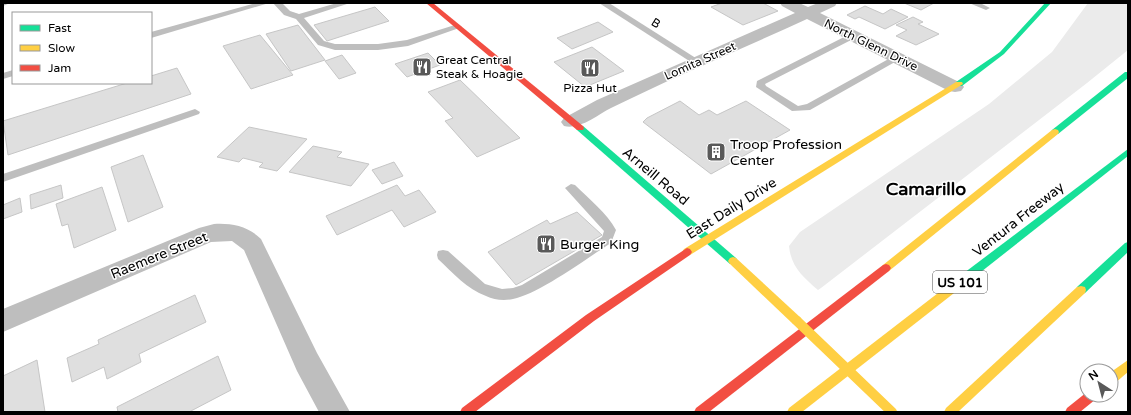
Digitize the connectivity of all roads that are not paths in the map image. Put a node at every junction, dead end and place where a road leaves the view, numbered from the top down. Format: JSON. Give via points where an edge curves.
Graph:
{"nodes":[{"id":1,"x":6,"y":3,"type":"edge"},
{"id":2,"x":265,"y":3,"type":"edge"},
{"id":3,"x":277,"y":3,"type":"edge"},
{"id":4,"x":346,"y":3,"type":"edge"},
{"id":5,"x":429,"y":3,"type":"edge"},
{"id":6,"x":603,"y":3,"type":"edge"},
{"id":7,"x":786,"y":3,"type":"edge"},
{"id":8,"x":830,"y":3,"type":"edge"},
{"id":9,"x":973,"y":3,"type":"edge"},
{"id":10,"x":1048,"y":3,"type":"edge"},
{"id":11,"x":3,"y":4,"type":"edge"},
{"id":12,"x":986,"y":8,"type":"dead end"},
{"id":13,"x":807,"y":13,"type":"junction"},
{"id":14,"x":299,"y":17,"type":"junction"},
{"id":15,"x":458,"y":27,"type":"junction"},
{"id":16,"x":152,"y":35,"type":"edge"},
{"id":17,"x":852,"y":36,"type":"junction"},
{"id":18,"x":897,"y":58,"type":"junction"},
{"id":19,"x":697,"y":62,"type":"junction"},
{"id":20,"x":1128,"y":74,"type":"edge"},
{"id":21,"x":955,"y":87,"type":"junction"},
{"id":22,"x":195,"y":112,"type":"dead end"},
{"id":23,"x":571,"y":122,"type":"junction"},
{"id":24,"x":1128,"y":152,"type":"edge"},
{"id":25,"x":3,"y":178,"type":"edge"},
{"id":26,"x":571,"y":188,"type":"dead end"},
{"id":27,"x":707,"y":238,"type":"junction"},
{"id":28,"x":1128,"y":246,"type":"edge"},
{"id":29,"x":444,"y":255,"type":"dead end"},
{"id":30,"x":3,"y":321,"type":"edge"},
{"id":31,"x":1128,"y":366,"type":"edge"},
{"id":32,"x":1119,"y":373,"type":"edge"},
{"id":33,"x":1083,"y":403,"type":"edge"},
{"id":34,"x":335,"y":412,"type":"edge"},
{"id":35,"x":466,"y":412,"type":"edge"},
{"id":36,"x":700,"y":412,"type":"edge"},
{"id":37,"x":793,"y":412,"type":"edge"},
{"id":38,"x":892,"y":412,"type":"edge"},
{"id":39,"x":950,"y":412,"type":"edge"},
{"id":40,"x":1072,"y":412,"type":"edge"}],
"edges":[{"from":1,"to":11,"type":"lane"},
{"from":2,"to":16,"type":"lane"},
{"from":3,"to":14,"type":"lane","via":[[288,13]]},
{"from":4,"to":14,"type":"lane"},
{"from":5,"to":15,"type":"main road","name":"Arneill Road"},
{"from":6,"to":19,"type":"lane","name":"B"},
{"from":7,"to":13,"type":"street","name":"North Glenn Drive"},
{"from":8,"to":13,"type":"street","name":"Lomita Street"},
{"from":9,"to":12,"type":"lane"},
{"from":10,"to":21,"type":"main road","name":"East Daily Drive","via":[[1002,53]]},
{"from":13,"to":17,"type":"street","name":"North Glenn Drive"},
{"from":13,"to":19,"type":"street","name":"Lomita Street"},
{"from":14,"to":15,"type":"lane","via":[[321,43],[335,47],[378,47],[408,43]]},
{"from":15,"to":23,"type":"main road","name":"Arneill Road"},
{"from":17,"to":18,"type":"street","name":"North Glenn Drive"},
{"from":17,"to":18,"type":"lane","via":[[760,83],[762,87],[796,109],[810,107]]},
{"from":18,"to":21,"type":"street","name":"North Glenn Drive"},
{"from":19,"to":23,"type":"street","name":"Lomita Street","via":[[604,104]]},
{"from":20,"to":36,"type":"main road"},
{"from":21,"to":27,"type":"main road","name":"East Daily Drive"},
{"from":22,"to":25,"type":"lane"},
{"from":23,"to":27,"type":"main road","name":"Arneill Road"},
{"from":24,"to":37,"type":"main road","name":"Ventura Freeway","number":"US 101"},
{"from":26,"to":29,"type":"lane","via":[[610,230],[607,240],[527,289],[517,294],[502,296],[478,288]]},
{"from":27,"to":35,"type":"main road","name":"East Daily Drive","via":[[590,318]]},
{"from":27,"to":38,"type":"main road","name":"Arneill Road","bridge":true},
{"from":28,"to":39,"type":"main road"},
{"from":30,"to":34,"type":"street","name":"Raemere Street","via":[[207,234],[236,233],[245,236],[253,246],[307,362]]},
{"from":31,"to":32,"type":"main road"},
{"from":33,"to":40,"type":"main road"}]}
